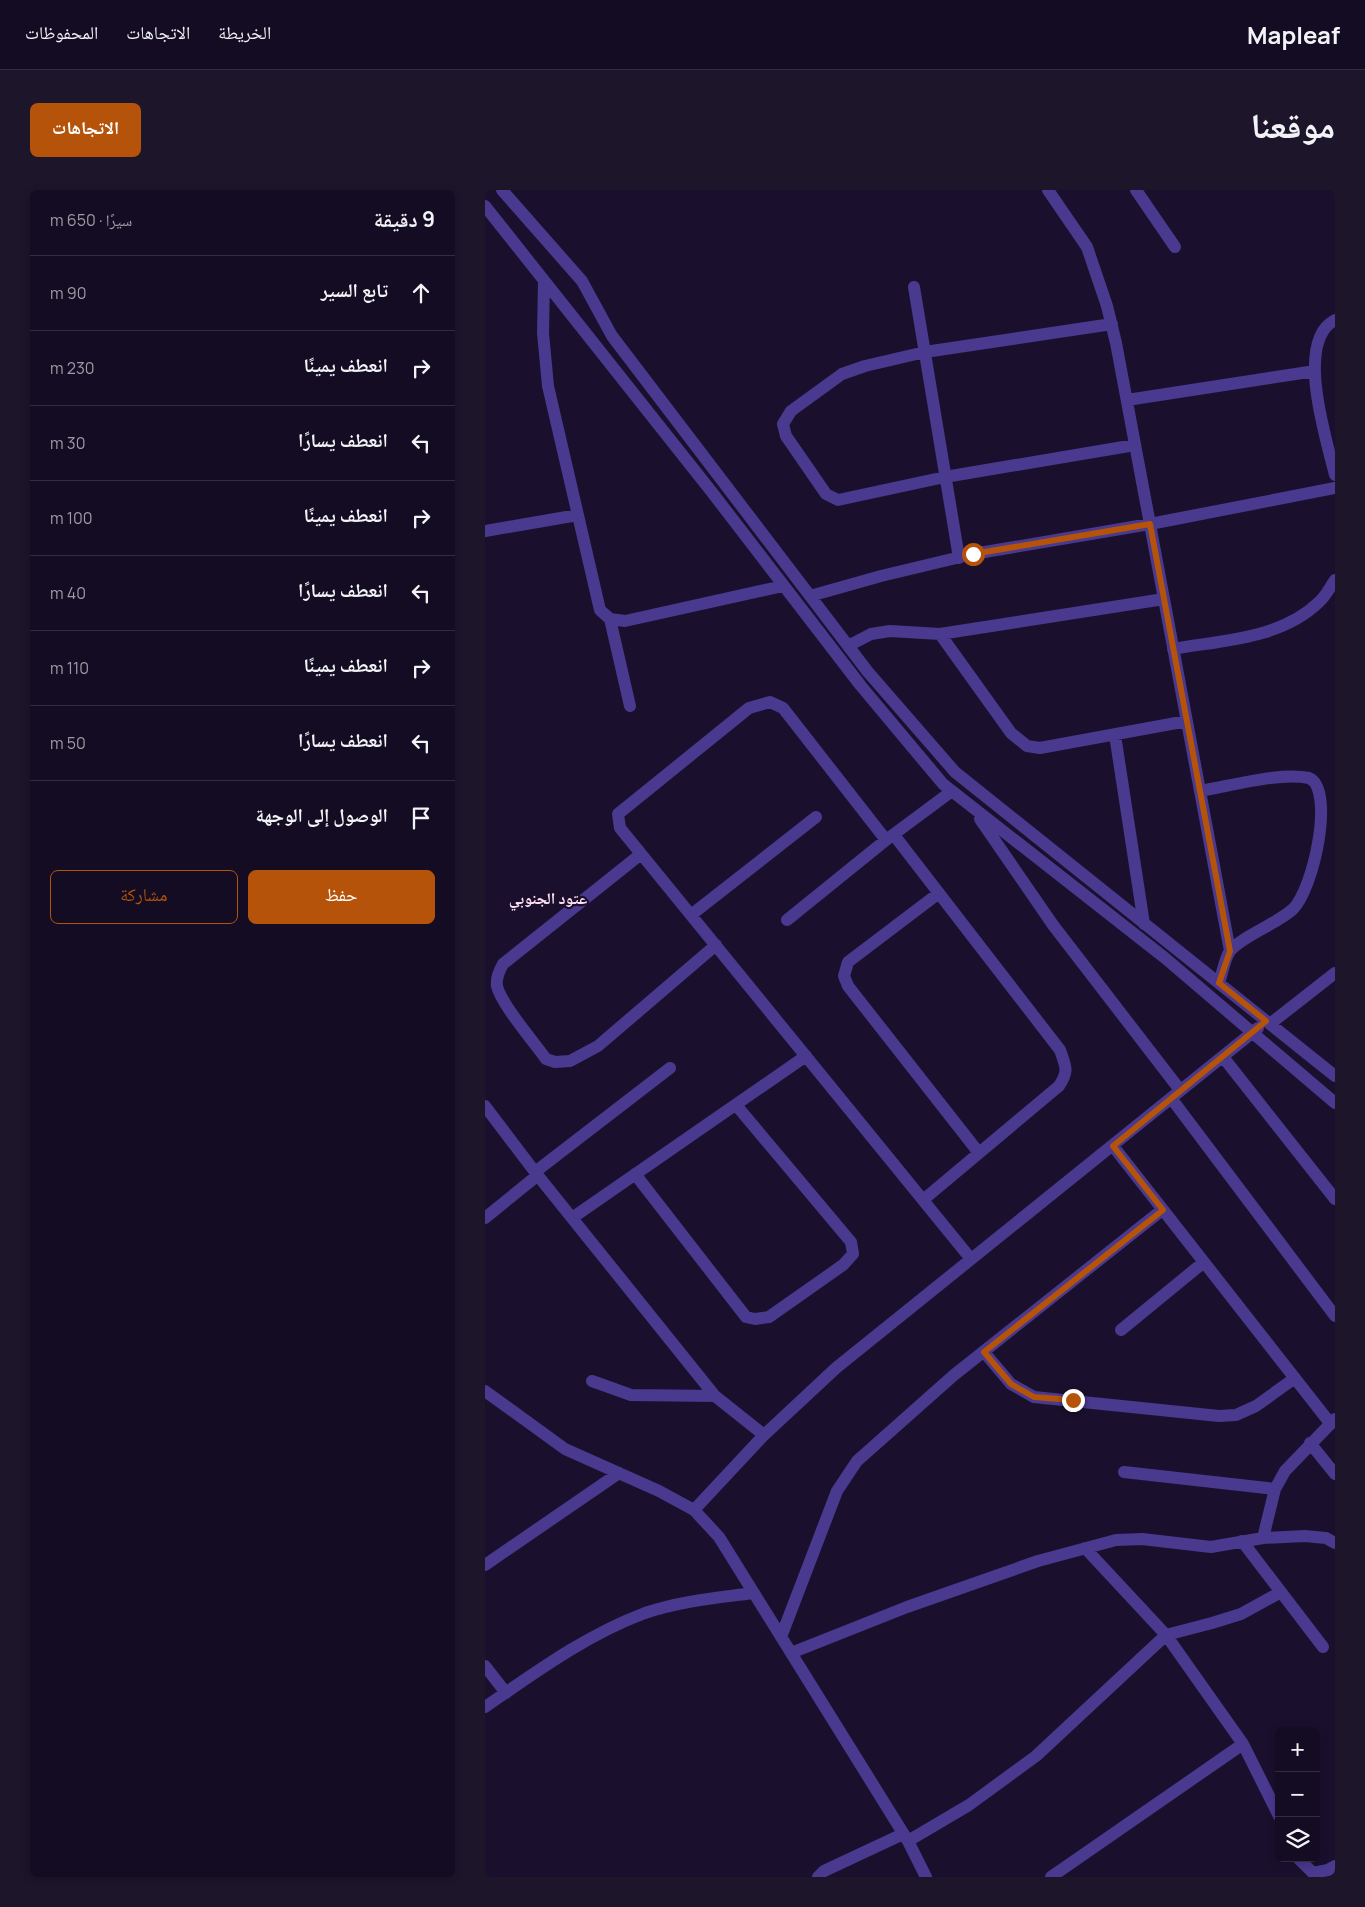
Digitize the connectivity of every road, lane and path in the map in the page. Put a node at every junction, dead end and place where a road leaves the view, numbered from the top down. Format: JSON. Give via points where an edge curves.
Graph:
{"nodes":[{"id":1,"x":502,"y":190,"type":"edge"},
{"id":2,"x":1048,"y":190,"type":"edge"},
{"id":3,"x":1136,"y":190,"type":"edge"},
{"id":4,"x":485,"y":206,"type":"edge"},
{"id":5,"x":1175,"y":247,"type":"dead end"},
{"id":6,"x":544,"y":281,"type":"junction"},
{"id":7,"x":914,"y":287,"type":"dead end"},
{"id":8,"x":1335,"y":320,"type":"edge"},
{"id":9,"x":1112,"y":324,"type":"junction"},
{"id":10,"x":925,"y":352,"type":"junction"},
{"id":11,"x":1315,"y":371,"type":"junction"},
{"id":12,"x":1127,"y":400,"type":"junction"},
{"id":13,"x":1135,"y":445,"type":"junction"},
{"id":14,"x":1335,"y":475,"type":"edge"},
{"id":15,"x":945,"y":477,"type":"junction"},
{"id":16,"x":1335,"y":488,"type":"edge"},
{"id":17,"x":578,"y":515,"type":"junction"},
{"id":18,"x":1150,"y":524,"type":"junction"},
{"id":19,"x":485,"y":531,"type":"edge"},
{"id":20,"x":959,"y":558,"type":"junction"},
{"id":21,"x":1335,"y":580,"type":"edge"},
{"id":22,"x":783,"y":586,"type":"junction"},
{"id":23,"x":810,"y":596,"type":"junction"},
{"id":24,"x":1164,"y":599,"type":"junction"},
{"id":25,"x":610,"y":619,"type":"junction"},
{"id":26,"x":940,"y":634,"type":"junction"},
{"id":27,"x":848,"y":646,"type":"junction"},
{"id":28,"x":1173,"y":649,"type":"junction"},
{"id":29,"x":630,"y":706,"type":"dead end"},
{"id":30,"x":1187,"y":721,"type":"junction"},
{"id":31,"x":1115,"y":734,"type":"junction"},
{"id":32,"x":951,"y":790,"type":"junction"},
{"id":33,"x":1200,"y":791,"type":"junction"},
{"id":34,"x":973,"y":808,"type":"junction"},
{"id":35,"x":816,"y":817,"type":"dead end"},
{"id":36,"x":890,"y":837,"type":"junction"},
{"id":37,"x":641,"y":854,"type":"junction"},
{"id":38,"x":939,"y":892,"type":"junction"},
{"id":39,"x":691,"y":915,"type":"junction"},
{"id":40,"x":787,"y":920,"type":"dead end"},
{"id":41,"x":1144,"y":924,"type":"junction"},
{"id":42,"x":716,"y":946,"type":"junction"},
{"id":43,"x":1230,"y":951,"type":"junction"},
{"id":44,"x":1335,"y":973,"type":"edge"},
{"id":45,"x":1219,"y":983,"type":"junction"},
{"id":46,"x":1268,"y":1022,"type":"junction"},
{"id":47,"x":1253,"y":1033,"type":"junction"},
{"id":48,"x":806,"y":1056,"type":"junction"},
{"id":49,"x":1223,"y":1057,"type":"junction"},
{"id":50,"x":671,"y":1068,"type":"dead end"},
{"id":51,"x":1335,"y":1076,"type":"edge"},
{"id":52,"x":1175,"y":1094,"type":"junction"},
{"id":53,"x":1335,"y":1103,"type":"edge"},
{"id":54,"x":736,"y":1105,"type":"junction"},
{"id":55,"x":485,"y":1106,"type":"edge"},
{"id":56,"x":1113,"y":1146,"type":"junction"},
{"id":57,"x":979,"y":1153,"type":"junction"},
{"id":58,"x":536,"y":1173,"type":"junction"},
{"id":59,"x":635,"y":1174,"type":"junction"},
{"id":60,"x":1335,"y":1199,"type":"edge"},
{"id":61,"x":923,"y":1200,"type":"junction"},
{"id":62,"x":1163,"y":1210,"type":"junction"},
{"id":63,"x":485,"y":1218,"type":"edge"},
{"id":64,"x":572,"y":1218,"type":"junction"},
{"id":65,"x":971,"y":1259,"type":"junction"},
{"id":66,"x":1204,"y":1262,"type":"junction"},
{"id":67,"x":1335,"y":1316,"type":"edge"},
{"id":68,"x":1121,"y":1330,"type":"dead end"},
{"id":69,"x":984,"y":1352,"type":"junction"},
{"id":70,"x":1295,"y":1378,"type":"junction"},
{"id":71,"x":592,"y":1381,"type":"dead end"},
{"id":72,"x":485,"y":1390,"type":"edge"},
{"id":73,"x":715,"y":1396,"type":"junction"},
{"id":74,"x":1332,"y":1421,"type":"edge"},
{"id":75,"x":764,"y":1435,"type":"junction"},
{"id":76,"x":1311,"y":1443,"type":"junction"},
{"id":77,"x":1124,"y":1472,"type":"dead end"},
{"id":78,"x":619,"y":1473,"type":"junction"},
{"id":79,"x":1335,"y":1474,"type":"edge"},
{"id":80,"x":1275,"y":1489,"type":"junction"},
{"id":81,"x":694,"y":1510,"type":"junction"},
{"id":82,"x":1263,"y":1538,"type":"junction"},
{"id":83,"x":1242,"y":1541,"type":"junction"},
{"id":84,"x":1335,"y":1543,"type":"edge"},
{"id":85,"x":1085,"y":1548,"type":"junction"},
{"id":86,"x":485,"y":1565,"type":"edge"},
{"id":87,"x":1281,"y":1592,"type":"junction"},
{"id":88,"x":753,"y":1593,"type":"junction"},
{"id":89,"x":1166,"y":1634,"type":"junction"},
{"id":90,"x":781,"y":1637,"type":"junction"},
{"id":91,"x":1323,"y":1647,"type":"dead end"},
{"id":92,"x":791,"y":1653,"type":"junction"},
{"id":93,"x":485,"y":1666,"type":"edge"},
{"id":94,"x":506,"y":1693,"type":"junction"},
{"id":95,"x":485,"y":1707,"type":"edge"},
{"id":96,"x":1243,"y":1744,"type":"junction"},
{"id":97,"x":1275,"y":1808,"type":"edge"},
{"id":98,"x":905,"y":1837,"type":"junction"},
{"id":99,"x":1300,"y":1862,"type":"edge"},
{"id":100,"x":1335,"y":1866,"type":"edge"},
{"id":101,"x":818,"y":1877,"type":"edge"},
{"id":102,"x":926,"y":1877,"type":"edge"},
{"id":103,"x":1051,"y":1877,"type":"edge"}],
"edges":[{"from":1,"to":23,"type":"street","via":[[582,281],[612,336]]},
{"from":2,"to":9,"type":"street","via":[[1087,247]]},
{"from":3,"to":5,"type":"street"},
{"from":4,"to":6,"type":"street"},
{"from":6,"to":17,"type":"street","via":[[543,333],[549,386]]},
{"from":6,"to":22,"type":"street"},
{"from":7,"to":10,"type":"street"},
{"from":8,"to":11,"type":"street","via":[[1323,331],[1317,347]]},
{"from":9,"to":10,"type":"street"},
{"from":9,"to":12,"type":"street"},
{"from":10,"to":15,"type":"street"},
{"from":10,"to":15,"type":"street","via":[[842,374],[791,411],[783,424],[786,436],[826,494],[838,500]]},
{"from":11,"to":12,"type":"street"},
{"from":11,"to":14,"type":"street","via":[[1315,391]]},
{"from":12,"to":13,"type":"street"},
{"from":13,"to":15,"type":"street"},
{"from":13,"to":18,"type":"street"},
{"from":15,"to":20,"type":"street"},
{"from":16,"to":18,"type":"street"},
{"from":17,"to":19,"type":"street"},
{"from":17,"to":25,"type":"street","via":[[599,610]]},
{"from":18,"to":20,"type":"street"},
{"from":18,"to":24,"type":"street"},
{"from":20,"to":23,"type":"street"},
{"from":21,"to":28,"type":"street","via":[[1320,601],[1293,622],[1264,633]]},
{"from":22,"to":25,"type":"street","via":[[625,621]]},
{"from":22,"to":32,"type":"street","via":[[861,686]]},
{"from":23,"to":27,"type":"street"},
{"from":24,"to":26,"type":"street"},
{"from":24,"to":28,"type":"street"},
{"from":25,"to":29,"type":"street"},
{"from":26,"to":27,"type":"street","via":[[871,634]]},
{"from":26,"to":31,"type":"street","via":[[1011,733],[1027,746],[1040,748]]},
{"from":27,"to":41,"type":"street","via":[[955,772]]},
{"from":28,"to":30,"type":"street"},
{"from":30,"to":31,"type":"street"},
{"from":30,"to":33,"type":"street"},
{"from":31,"to":41,"type":"street"},
{"from":32,"to":34,"type":"street"},
{"from":32,"to":36,"type":"street"},
{"from":33,"to":43,"type":"street"},
{"from":33,"to":43,"type":"street","via":[[1286,776],[1310,779],[1322,786],[1329,803],[1327,834],[1320,862],[1294,908]]},
{"from":34,"to":47,"type":"street","via":[[1165,958]]},
{"from":34,"to":52,"type":"street"},
{"from":35,"to":39,"type":"street"},
{"from":36,"to":37,"type":"street","via":[[783,708],[770,702],[749,708],[618,814],[620,828]]},
{"from":36,"to":38,"type":"street"},
{"from":36,"to":40,"type":"street"},
{"from":37,"to":39,"type":"street"},
{"from":37,"to":42,"type":"street","via":[[503,964],[498,973],[497,986],[503,1000],[545,1058],[555,1062],[569,1061],[598,1046]]},
{"from":38,"to":57,"type":"street","via":[[1060,1050],[1065,1063],[1066,1076],[1059,1086]]},
{"from":38,"to":57,"type":"street","via":[[848,962],[844,976],[848,986]]},
{"from":39,"to":42,"type":"street"},
{"from":41,"to":45,"type":"street"},
{"from":42,"to":48,"type":"street"},
{"from":43,"to":45,"type":"street"},
{"from":44,"to":46,"type":"street"},
{"from":45,"to":46,"type":"street"},
{"from":46,"to":47,"type":"street"},
{"from":46,"to":51,"type":"street"},
{"from":47,"to":49,"type":"street"},
{"from":47,"to":53,"type":"street"},
{"from":48,"to":54,"type":"street"},
{"from":48,"to":61,"type":"street"},
{"from":49,"to":52,"type":"street"},
{"from":49,"to":60,"type":"street"},
{"from":50,"to":58,"type":"street"},
{"from":52,"to":56,"type":"street"},
{"from":52,"to":67,"type":"street"},
{"from":54,"to":59,"type":"street"},
{"from":54,"to":59,"type":"street","via":[[851,1242],[853,1254],[843,1265],[769,1317],[746,1317]]},
{"from":55,"to":58,"type":"street"},
{"from":56,"to":62,"type":"street"},
{"from":56,"to":65,"type":"street"},
{"from":57,"to":61,"type":"street"},
{"from":58,"to":63,"type":"street"},
{"from":58,"to":64,"type":"street"},
{"from":59,"to":64,"type":"street"},
{"from":61,"to":65,"type":"street"},
{"from":62,"to":66,"type":"street"},
{"from":62,"to":69,"type":"street"},
{"from":64,"to":73,"type":"street"},
{"from":65,"to":75,"type":"street","via":[[836,1368]]},
{"from":66,"to":68,"type":"street"},
{"from":66,"to":70,"type":"street"},
{"from":69,"to":70,"type":"street","via":[[1011,1384],[1034,1397],[1219,1416],[1236,1415],[1256,1406]]},
{"from":69,"to":90,"type":"street","via":[[857,1461],[837,1491]]},
{"from":70,"to":74,"type":"street"},
{"from":71,"to":73,"type":"street","via":[[631,1395]]},
{"from":72,"to":78,"type":"street","via":[[565,1449]]},
{"from":73,"to":75,"type":"street"},
{"from":74,"to":76,"type":"street"},
{"from":75,"to":81,"type":"street"},
{"from":76,"to":79,"type":"street"},
{"from":76,"to":80,"type":"street","via":[[1285,1471]]},
{"from":77,"to":80,"type":"street"},
{"from":78,"to":81,"type":"street"},
{"from":78,"to":86,"type":"street"},
{"from":80,"to":82,"type":"street"},
{"from":81,"to":88,"type":"street","via":[[719,1538]]},
{"from":82,"to":83,"type":"street"},
{"from":82,"to":84,"type":"street","via":[[1305,1536],[1326,1538]]},
{"from":83,"to":85,"type":"street","via":[[1211,1547],[1142,1539],[1117,1540]]},
{"from":83,"to":87,"type":"street"},
{"from":85,"to":89,"type":"street"},
{"from":85,"to":92,"type":"street","via":[[907,1607]]},
{"from":87,"to":89,"type":"street","via":[[1241,1614]]},
{"from":87,"to":91,"type":"street"},
{"from":88,"to":90,"type":"street"},
{"from":88,"to":94,"type":"street","via":[[680,1603],[608,1628]]},
{"from":89,"to":96,"type":"street"},
{"from":89,"to":98,"type":"street","via":[[1036,1756],[969,1805]]},
{"from":90,"to":92,"type":"street"},
{"from":92,"to":98,"type":"street"},
{"from":93,"to":94,"type":"street"},
{"from":94,"to":95,"type":"street"},
{"from":96,"to":97,"type":"street"},
{"from":96,"to":103,"type":"street"},
{"from":98,"to":101,"type":"street","via":[[824,1871]]},
{"from":98,"to":102,"type":"street"},
{"from":99,"to":100,"type":"street","via":[[1313,1873]]}]}
